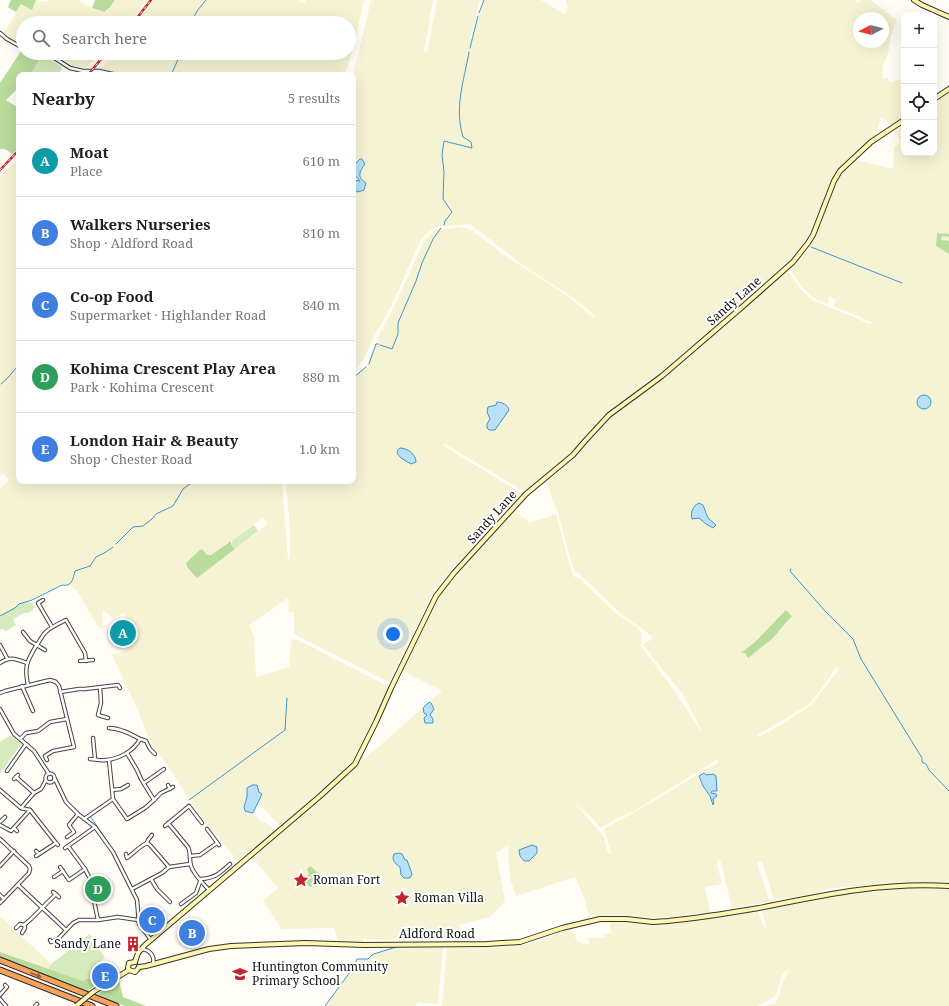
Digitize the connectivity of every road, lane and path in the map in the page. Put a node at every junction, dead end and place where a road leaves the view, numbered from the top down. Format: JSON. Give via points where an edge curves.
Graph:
{"nodes":[{"id":1,"x":914,"y":0,"type":"edge"},
{"id":2,"x":949,"y":17,"type":"edge"},
{"id":3,"x":0,"y":33,"type":"edge"},
{"id":4,"x":16,"y":44,"type":"edge"},
{"id":5,"x":56,"y":60,"type":"edge"},
{"id":6,"x":104,"y":72,"type":"edge"},
{"id":7,"x":949,"y":89,"type":"edge"},
{"id":8,"x":937,"y":97,"type":"edge"},
{"id":9,"x":901,"y":122,"type":"edge"},
{"id":10,"x":43,"y":600,"type":"dead end"},
{"id":11,"x":38,"y":603,"type":"junction"},
{"id":12,"x":35,"y":605,"type":"dead end"},
{"id":13,"x":69,"y":617,"type":"dead end"},
{"id":14,"x":66,"y":620,"type":"junction"},
{"id":15,"x":52,"y":627,"type":"junction"},
{"id":16,"x":23,"y":632,"type":"dead end"},
{"id":17,"x":1,"y":644,"type":"edge"},
{"id":18,"x":37,"y":646,"type":"junction"},
{"id":19,"x":45,"y":650,"type":"dead end"},
{"id":20,"x":6,"y":658,"type":"junction"},
{"id":21,"x":93,"y":660,"type":"dead end"},
{"id":22,"x":80,"y":661,"type":"dead end"},
{"id":23,"x":86,"y":661,"type":"junction"},
{"id":24,"x":27,"y":662,"type":"junction"},
{"id":25,"x":0,"y":663,"type":"edge"},
{"id":26,"x":28,"y":685,"type":"junction"},
{"id":27,"x":118,"y":685,"type":"dead end"},
{"id":28,"x":22,"y":686,"type":"junction"},
{"id":29,"x":100,"y":687,"type":"junction"},
{"id":30,"x":60,"y":692,"type":"junction"},
{"id":31,"x":0,"y":693,"type":"edge"},
{"id":32,"x":35,"y":704,"type":"dead end"},
{"id":33,"x":31,"y":706,"type":"junction"},
{"id":34,"x":0,"y":709,"type":"edge"},
{"id":35,"x":33,"y":711,"type":"dead end"},
{"id":36,"x":2,"y":715,"type":"edge"},
{"id":37,"x":108,"y":718,"type":"dead end"},
{"id":38,"x":66,"y":719,"type":"junction"},
{"id":39,"x":109,"y":728,"type":"dead end"},
{"id":40,"x":93,"y":738,"type":"dead end"},
{"id":41,"x":20,"y":739,"type":"junction"},
{"id":42,"x":140,"y":739,"type":"junction"},
{"id":43,"x":26,"y":744,"type":"junction"},
{"id":44,"x":74,"y":747,"type":"junction"},
{"id":45,"x":75,"y":752,"type":"dead end"},
{"id":46,"x":43,"y":753,"type":"dead end"},
{"id":47,"x":127,"y":754,"type":"junction"},
{"id":48,"x":155,"y":754,"type":"dead end"},
{"id":49,"x":45,"y":756,"type":"junction"},
{"id":50,"x":90,"y":759,"type":"dead end"},
{"id":51,"x":95,"y":759,"type":"junction"},
{"id":52,"x":47,"y":760,"type":"dead end"},
{"id":53,"x":108,"y":760,"type":"junction"},
{"id":54,"x":164,"y":769,"type":"dead end"},
{"id":55,"x":7,"y":771,"type":"dead end"},
{"id":56,"x":48,"y":774,"type":"junction"},
{"id":57,"x":16,"y":777,"type":"dead end"},
{"id":58,"x":54,"y":780,"type":"junction"},
{"id":59,"x":46,"y":782,"type":"junction"},
{"id":60,"x":144,"y":783,"type":"junction"},
{"id":61,"x":126,"y":786,"type":"dead end"},
{"id":62,"x":168,"y":786,"type":"dead end"},
{"id":63,"x":0,"y":789,"type":"edge"},
{"id":64,"x":112,"y":790,"type":"junction"},
{"id":65,"x":34,"y":793,"type":"junction"},
{"id":66,"x":113,"y":799,"type":"junction"},
{"id":67,"x":154,"y":800,"type":"junction"},
{"id":68,"x":21,"y":808,"type":"junction"},
{"id":69,"x":30,"y":810,"type":"junction"},
{"id":70,"x":78,"y":814,"type":"junction"},
{"id":71,"x":5,"y":817,"type":"dead end"},
{"id":72,"x":84,"y":819,"type":"junction"},
{"id":73,"x":202,"y":823,"type":"dead end"},
{"id":74,"x":0,"y":824,"type":"edge"},
{"id":75,"x":168,"y":824,"type":"junction"},
{"id":76,"x":165,"y":826,"type":"dead end"},
{"id":77,"x":95,"y":827,"type":"junction"},
{"id":78,"x":14,"y":828,"type":"junction"},
{"id":79,"x":206,"y":829,"type":"dead end"},
{"id":80,"x":17,"y":831,"type":"dead end"},
{"id":81,"x":152,"y":835,"type":"dead end"},
{"id":82,"x":67,"y":837,"type":"dead end"},
{"id":83,"x":0,"y":839,"type":"edge"},
{"id":84,"x":147,"y":844,"type":"junction"},
{"id":85,"x":68,"y":846,"type":"junction"},
{"id":86,"x":65,"y":848,"type":"dead end"},
{"id":87,"x":14,"y":851,"type":"junction"},
{"id":88,"x":36,"y":851,"type":"dead end"},
{"id":89,"x":126,"y":854,"type":"dead end"},
{"id":90,"x":190,"y":856,"type":"junction"},
{"id":91,"x":190,"y":864,"type":"junction"},
{"id":92,"x":230,"y":864,"type":"dead end"},
{"id":93,"x":0,"y":866,"type":"edge"},
{"id":94,"x":60,"y":867,"type":"dead end"},
{"id":95,"x":169,"y":867,"type":"junction"},
{"id":96,"x":85,"y":869,"type":"junction"},
{"id":97,"x":63,"y":871,"type":"junction"},
{"id":98,"x":54,"y":877,"type":"dead end"},
{"id":99,"x":151,"y":879,"type":"junction"},
{"id":100,"x":201,"y":879,"type":"junction"},
{"id":101,"x":69,"y":880,"type":"junction"},
{"id":102,"x":71,"y":883,"type":"dead end"},
{"id":103,"x":18,"y":885,"type":"junction"},
{"id":104,"x":949,"y":886,"type":"edge"},
{"id":105,"x":132,"y":889,"type":"junction"},
{"id":106,"x":210,"y":890,"type":"junction"},
{"id":107,"x":0,"y":895,"type":"edge"},
{"id":108,"x":59,"y":897,"type":"dead end"},
{"id":109,"x":4,"y":899,"type":"junction"},
{"id":110,"x":170,"y":902,"type":"dead end"},
{"id":111,"x":0,"y":903,"type":"edge"},
{"id":112,"x":181,"y":904,"type":"dead end"},
{"id":113,"x":43,"y":908,"type":"junction"},
{"id":114,"x":98,"y":920,"type":"junction"},
{"id":115,"x":138,"y":920,"type":"junction"},
{"id":116,"x":24,"y":925,"type":"junction"},
{"id":117,"x":16,"y":928,"type":"dead end"},
{"id":118,"x":66,"y":930,"type":"junction"},
{"id":119,"x":22,"y":933,"type":"dead end"},
{"id":120,"x":151,"y":940,"type":"junction"},
{"id":121,"x":51,"y":942,"type":"dead end"},
{"id":122,"x":142,"y":949,"type":"junction"},
{"id":123,"x":0,"y":960,"type":"edge"},
{"id":124,"x":134,"y":962,"type":"junction"},
{"id":125,"x":153,"y":964,"type":"junction"},
{"id":126,"x":139,"y":967,"type":"junction"},
{"id":127,"x":0,"y":970,"type":"edge"},
{"id":128,"x":129,"y":970,"type":"junction"},
{"id":129,"x":7,"y":986,"type":"dead end"},
{"id":130,"x":0,"y":995,"type":"edge"},
{"id":131,"x":0,"y":999,"type":"edge"},
{"id":132,"x":6,"y":1006,"type":"edge"},
{"id":133,"x":76,"y":1006,"type":"edge"},
{"id":134,"x":92,"y":1006,"type":"edge"},
{"id":135,"x":116,"y":1006,"type":"edge"}],
"edges":[{"from":1,"to":2,"type":"street"},
{"from":3,"to":4,"type":"street"},
{"from":5,"to":6,"type":"street","via":[[70,68]]},
{"from":7,"to":8,"type":"street"},
{"from":9,"to":106,"type":"street","name":"Sandy Lane","via":[[871,142],[840,171],[813,235],[793,262],[662,376],[609,415],[573,456],[526,494],[454,573],[436,596],[355,764]]},
{"from":10,"to":11,"type":"street"},
{"from":11,"to":12,"type":"street"},
{"from":11,"to":15,"type":"street"},
{"from":13,"to":14,"type":"street"},
{"from":14,"to":15,"type":"street"},
{"from":14,"to":23,"type":"street","via":[[85,652]]},
{"from":15,"to":18,"type":"street"},
{"from":16,"to":18,"type":"street","via":[[32,644]]},
{"from":17,"to":20,"type":"street"},
{"from":18,"to":19,"type":"street"},
{"from":18,"to":24,"type":"street"},
{"from":20,"to":24,"type":"street"},
{"from":20,"to":25,"type":"street"},
{"from":21,"to":23,"type":"street"},
{"from":22,"to":23,"type":"street"},
{"from":24,"to":26,"type":"street"},
{"from":26,"to":28,"type":"street"},
{"from":26,"to":30,"type":"street","via":[[53,680],[59,686]]},
{"from":27,"to":29,"type":"street"},
{"from":28,"to":31,"type":"street"},
{"from":28,"to":33,"type":"street"},
{"from":29,"to":30,"type":"street"},
{"from":29,"to":37,"type":"street","via":[[101,703],[96,715]]},
{"from":30,"to":38,"type":"street"},
{"from":32,"to":33,"type":"street"},
{"from":33,"to":35,"type":"street"},
{"from":34,"to":36,"type":"street"},
{"from":36,"to":41,"type":"street"},
{"from":38,"to":41,"type":"street","via":[[50,722],[38,731],[26,733]]},
{"from":38,"to":44,"type":"street"},
{"from":39,"to":42,"type":"street"},
{"from":40,"to":51,"type":"street"},
{"from":41,"to":43,"type":"street"},
{"from":42,"to":47,"type":"street"},
{"from":42,"to":48,"type":"street","via":[[146,741]]},
{"from":43,"to":55,"type":"street"},
{"from":43,"to":56,"type":"street","via":[[34,751]]},
{"from":44,"to":45,"type":"street"},
{"from":44,"to":49,"type":"street","via":[[53,751]]},
{"from":46,"to":49,"type":"street"},
{"from":47,"to":53,"type":"street"},
{"from":47,"to":60,"type":"street"},
{"from":49,"to":52,"type":"street"},
{"from":50,"to":51,"type":"street"},
{"from":51,"to":53,"type":"street"},
{"from":53,"to":64,"type":"street"},
{"from":54,"to":60,"type":"street"},
{"from":56,"to":58,"type":"street","via":[[53,775]]},
{"from":56,"to":59,"type":"street"},
{"from":57,"to":65,"type":"street"},
{"from":58,"to":59,"type":"street"},
{"from":58,"to":70,"type":"street","via":[[66,802]]},
{"from":59,"to":65,"type":"street"},
{"from":60,"to":67,"type":"street"},
{"from":61,"to":64,"type":"street"},
{"from":62,"to":67,"type":"street","via":[[171,788]]},
{"from":63,"to":68,"type":"street"},
{"from":64,"to":66,"type":"street"},
{"from":65,"to":68,"type":"street"},
{"from":66,"to":67,"type":"street","via":[[128,821]]},
{"from":66,"to":72,"type":"street"},
{"from":68,"to":69,"type":"street"},
{"from":69,"to":78,"type":"street"},
{"from":69,"to":88,"type":"street","via":[[57,844],[38,855]]},
{"from":70,"to":72,"type":"street"},
{"from":70,"to":82,"type":"street","via":[[69,825],[74,832]]},
{"from":71,"to":74,"type":"street"},
{"from":72,"to":77,"type":"street"},
{"from":73,"to":75,"type":"street","via":[[188,804]]},
{"from":74,"to":78,"type":"street","via":[[11,831]]},
{"from":75,"to":76,"type":"street"},
{"from":75,"to":90,"type":"street","via":[[188,847]]},
{"from":77,"to":85,"type":"street"},
{"from":77,"to":105,"type":"street","via":[[113,852]]},
{"from":78,"to":80,"type":"street"},
{"from":79,"to":90,"type":"street","via":[[218,844],[200,855]]},
{"from":81,"to":84,"type":"street"},
{"from":83,"to":87,"type":"street"},
{"from":84,"to":89,"type":"street","via":[[128,859]]},
{"from":84,"to":95,"type":"street"},
{"from":85,"to":86,"type":"street"},
{"from":85,"to":96,"type":"street"},
{"from":87,"to":93,"type":"street"},
{"from":87,"to":103,"type":"street","via":[[30,869]]},
{"from":90,"to":91,"type":"street"},
{"from":91,"to":95,"type":"street"},
{"from":91,"to":100,"type":"street"},
{"from":92,"to":100,"type":"street","via":[[217,876]]},
{"from":94,"to":97,"type":"street"},
{"from":95,"to":99,"type":"street"},
{"from":96,"to":101,"type":"street"},
{"from":96,"to":114,"type":"street","via":[[94,893]]},
{"from":97,"to":98,"type":"street"},
{"from":97,"to":101,"type":"street"},
{"from":99,"to":105,"type":"street"},
{"from":99,"to":110,"type":"street"},
{"from":100,"to":106,"type":"street"},
{"from":100,"to":112,"type":"street","via":[[196,893]]},
{"from":101,"to":102,"type":"street"},
{"from":103,"to":109,"type":"street"},
{"from":103,"to":113,"type":"street"},
{"from":104,"to":125,"type":"street","name":"Aldford Road","via":[[923,884],[860,889],[681,920],[653,922],[620,918],[600,919],[520,942],[263,944],[209,949]]},
{"from":105,"to":115,"type":"street","via":[[137,900]]},
{"from":106,"to":120,"type":"street","name":"Sandy Lane"},
{"from":107,"to":109,"type":"street"},
{"from":108,"to":113,"type":"street","via":[[54,893]]},
{"from":109,"to":111,"type":"street"},
{"from":113,"to":116,"type":"street"},
{"from":113,"to":118,"type":"street"},
{"from":114,"to":115,"type":"street","via":[[118,917]]},
{"from":114,"to":118,"type":"street","via":[[79,920]]},
{"from":115,"to":120,"type":"street"},
{"from":116,"to":117,"type":"street","via":[[20,924]]},
{"from":116,"to":119,"type":"street"},
{"from":118,"to":121,"type":"street","via":[[58,939]]},
{"from":120,"to":122,"type":"street","name":"Sandy Lane"},
{"from":122,"to":124,"type":"street","name":"Sandy Lane"},
{"from":122,"to":125,"type":"street","via":[[150,952],[154,959]]},
{"from":123,"to":135,"type":"highway","one_way":true},
{"from":124,"to":126,"type":"street"},
{"from":124,"to":128,"type":"street","via":[[128,965]]},
{"from":125,"to":126,"type":"street","name":"Aldford Road"},
{"from":126,"to":128,"type":"street","via":[[135,972]]},
{"from":127,"to":134,"type":"highway"},
{"from":128,"to":133,"type":"street","bridge":true,"via":[[93,992]]},
{"from":129,"to":130,"type":"street"},
{"from":131,"to":132,"type":"street"}]}
